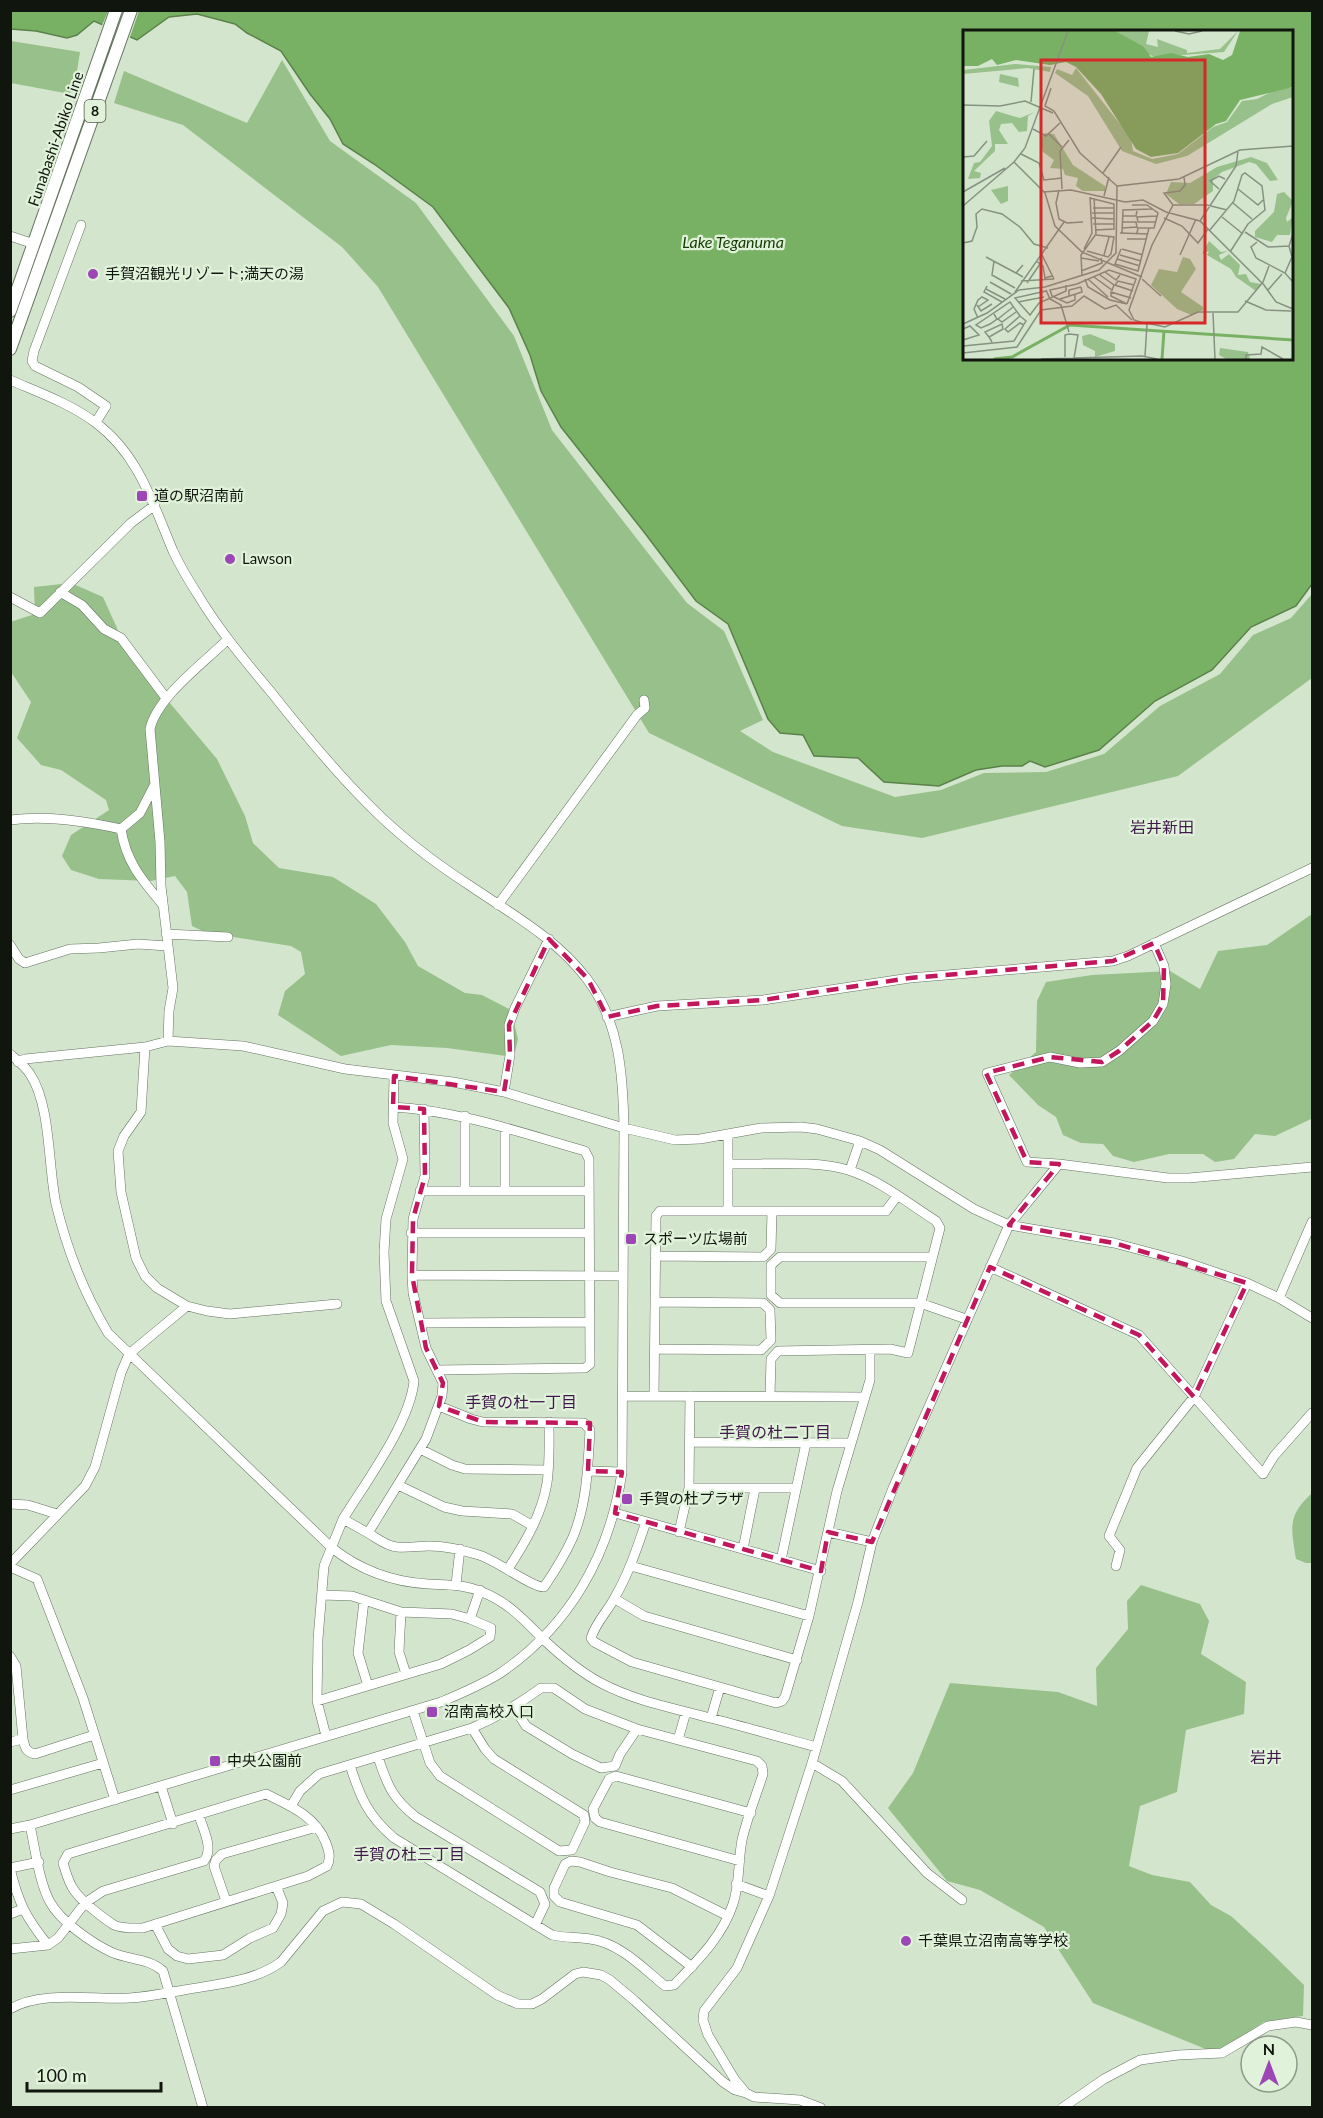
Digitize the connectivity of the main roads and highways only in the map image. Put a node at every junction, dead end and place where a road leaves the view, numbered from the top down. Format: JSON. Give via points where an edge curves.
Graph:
{"nodes":[{"id":1,"x":116,"y":10,"type":"edge"},
{"id":2,"x":131,"y":10,"type":"edge"},
{"id":3,"x":10,"y":311,"type":"edge"},
{"id":4,"x":10,"y":350,"type":"edge"}],
"edges":[{"from":1,"to":3,"type":"main road","name":"Funabashi-Abiko Line","number":"8"},
{"from":2,"to":4,"type":"main road","name":"Funabashi-Abiko Line","number":"8"}]}
